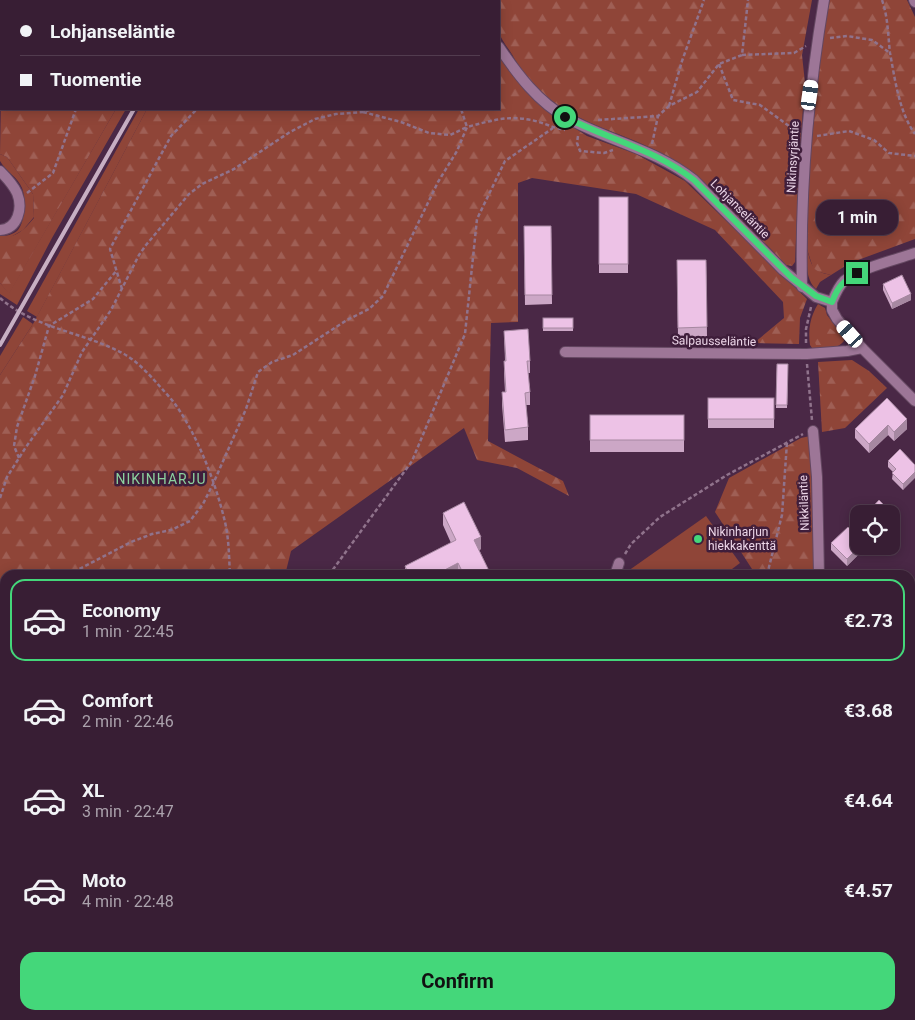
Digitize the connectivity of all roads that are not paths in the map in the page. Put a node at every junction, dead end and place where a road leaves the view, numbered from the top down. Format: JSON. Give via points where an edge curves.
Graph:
{"nodes":[{"id":1,"x":824,"y":0,"type":"edge"},
{"id":2,"x":500,"y":47,"type":"edge"},
{"id":3,"x":0,"y":170,"type":"edge"},
{"id":4,"x":0,"y":230,"type":"edge"},
{"id":5,"x":915,"y":253,"type":"edge"},
{"id":6,"x":802,"y":287,"type":"junction"},
{"id":7,"x":832,"y":302,"type":"junction"},
{"id":8,"x":862,"y":348,"type":"junction"},
{"id":9,"x":566,"y":352,"type":"dead end"},
{"id":10,"x":915,"y":401,"type":"edge"},
{"id":11,"x":813,"y":431,"type":"road end"},
{"id":12,"x":619,"y":562,"type":"road end"},
{"id":13,"x":617,"y":570,"type":"edge"},
{"id":14,"x":819,"y":570,"type":"edge"}],
"edges":[{"from":1,"to":6,"type":"street","name":"Nikinsyrjäntie","via":[[806,138]]},
{"from":2,"to":6,"type":"street","name":"Lohjanseläntie","via":[[528,86],[565,117],[649,153],[684,172]]},
{"from":3,"to":4,"type":"street","via":[[19,200],[15,223]]},
{"from":5,"to":7,"type":"street","via":[[857,273],[843,282]]},
{"from":6,"to":7,"type":"street","name":"Lohjanseläntie"},
{"from":7,"to":8,"type":"street","via":[[837,319]]},
{"from":8,"to":9,"type":"street","name":"Salpausseläntie","via":[[807,354]]},
{"from":8,"to":10,"type":"street"},
{"from":11,"to":14,"type":"street","name":"Nikkiläntie"},
{"from":12,"to":13,"type":"street"}]}
